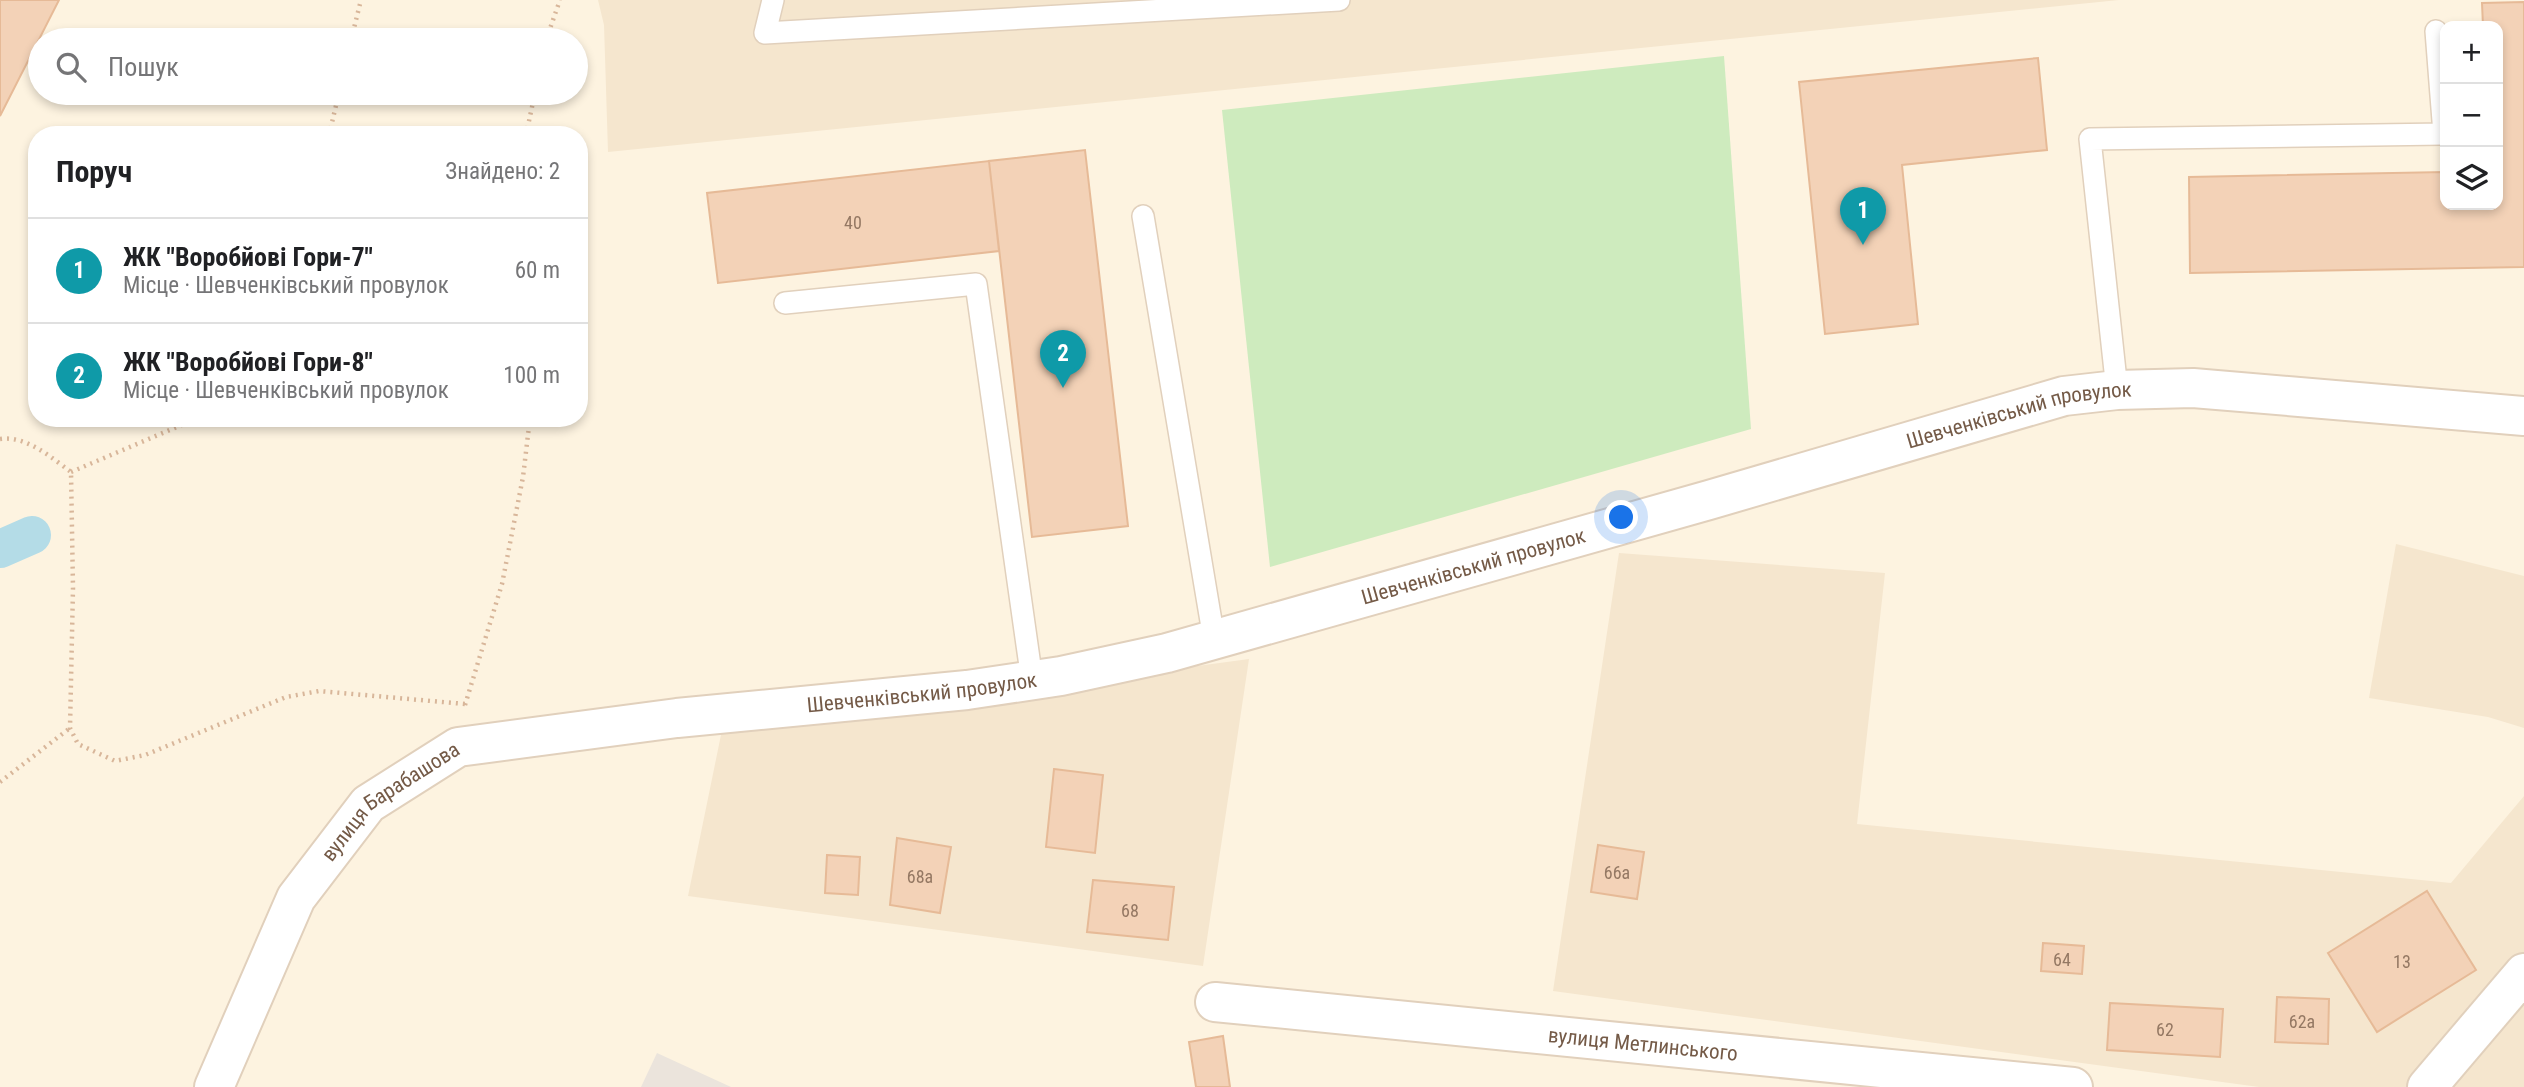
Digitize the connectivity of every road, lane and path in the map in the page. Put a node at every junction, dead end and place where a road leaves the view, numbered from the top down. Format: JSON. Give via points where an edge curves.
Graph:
{"nodes":[{"id":1,"x":361,"y":0,"type":"edge"},
{"id":2,"x":560,"y":0,"type":"edge"},
{"id":3,"x":773,"y":0,"type":"edge"},
{"id":4,"x":1339,"y":0,"type":"edge"},
{"id":5,"x":1241,"y":3,"type":"edge"},
{"id":6,"x":996,"y":10,"type":"edge"},
{"id":7,"x":354,"y":28,"type":"edge"},
{"id":8,"x":551,"y":28,"type":"edge"},
{"id":9,"x":2436,"y":31,"type":"dead end"},
{"id":10,"x":336,"y":105,"type":"edge"},
{"id":11,"x":532,"y":105,"type":"edge"},
{"id":12,"x":331,"y":126,"type":"edge"},
{"id":13,"x":528,"y":126,"type":"edge"},
{"id":14,"x":1143,"y":216,"type":"dead end"},
{"id":15,"x":785,"y":303,"type":"dead end"},
{"id":16,"x":2116,"y":390,"type":"junction"},
{"id":17,"x":2524,"y":416,"type":"edge"},
{"id":18,"x":177,"y":427,"type":"edge"},
{"id":19,"x":529,"y":427,"type":"edge"},
{"id":20,"x":0,"y":439,"type":"edge"},
{"id":21,"x":71,"y":472,"type":"junction"},
{"id":22,"x":1214,"y":639,"type":"junction"},
{"id":23,"x":1032,"y":680,"type":"junction"},
{"id":24,"x":465,"y":704,"type":"junction"},
{"id":25,"x":70,"y":728,"type":"junction"},
{"id":26,"x":458,"y":747,"type":"junction"},
{"id":27,"x":0,"y":782,"type":"edge"},
{"id":28,"x":2524,"y":973,"type":"edge"},
{"id":29,"x":1215,"y":1002,"type":"dead end"},
{"id":30,"x":214,"y":1087,"type":"edge"},
{"id":31,"x":2073,"y":1087,"type":"edge"},
{"id":32,"x":2427,"y":1087,"type":"edge"}],
"edges":[{"from":1,"to":7,"type":"path"},
{"from":2,"to":8,"type":"path"},
{"from":3,"to":6,"type":"lane","via":[[765,33]]},
{"from":4,"to":5,"type":"lane"},
{"from":5,"to":6,"type":"lane"},
{"from":9,"to":16,"type":"lane","via":[[2444,134],[2090,139]]},
{"from":10,"to":12,"type":"path"},
{"from":11,"to":13,"type":"path"},
{"from":14,"to":22,"type":"lane"},
{"from":15,"to":23,"type":"lane","via":[[976,284]]},
{"from":16,"to":17,"type":"street","name":"Шевченківський провулок","via":[[2193,388]]},
{"from":16,"to":22,"type":"street","name":"Шевченківський провулок","via":[[2064,396]]},
{"from":18,"to":21,"type":"path"},
{"from":19,"to":24,"type":"path","name":"вулиця Барабашова","via":[[502,584]]},
{"from":20,"to":21,"type":"path","via":[[37,447]]},
{"from":21,"to":25,"type":"path"},
{"from":22,"to":23,"type":"street","name":"Шевченківський провулок"},
{"from":23,"to":26,"type":"street","name":"Шевченківський провулок"},
{"from":24,"to":25,"type":"path","via":[[319,691],[286,697],[145,755],[115,761],[78,744]]},
{"from":24,"to":26,"type":"path","name":"вулиця Барабашова"},
{"from":25,"to":27,"type":"path"},
{"from":26,"to":30,"type":"street","name":"вулиця Барабашова","via":[[368,804],[296,898]]},
{"from":28,"to":32,"type":"street"},
{"from":29,"to":31,"type":"street","name":"вулиця Метлинського"}]}
